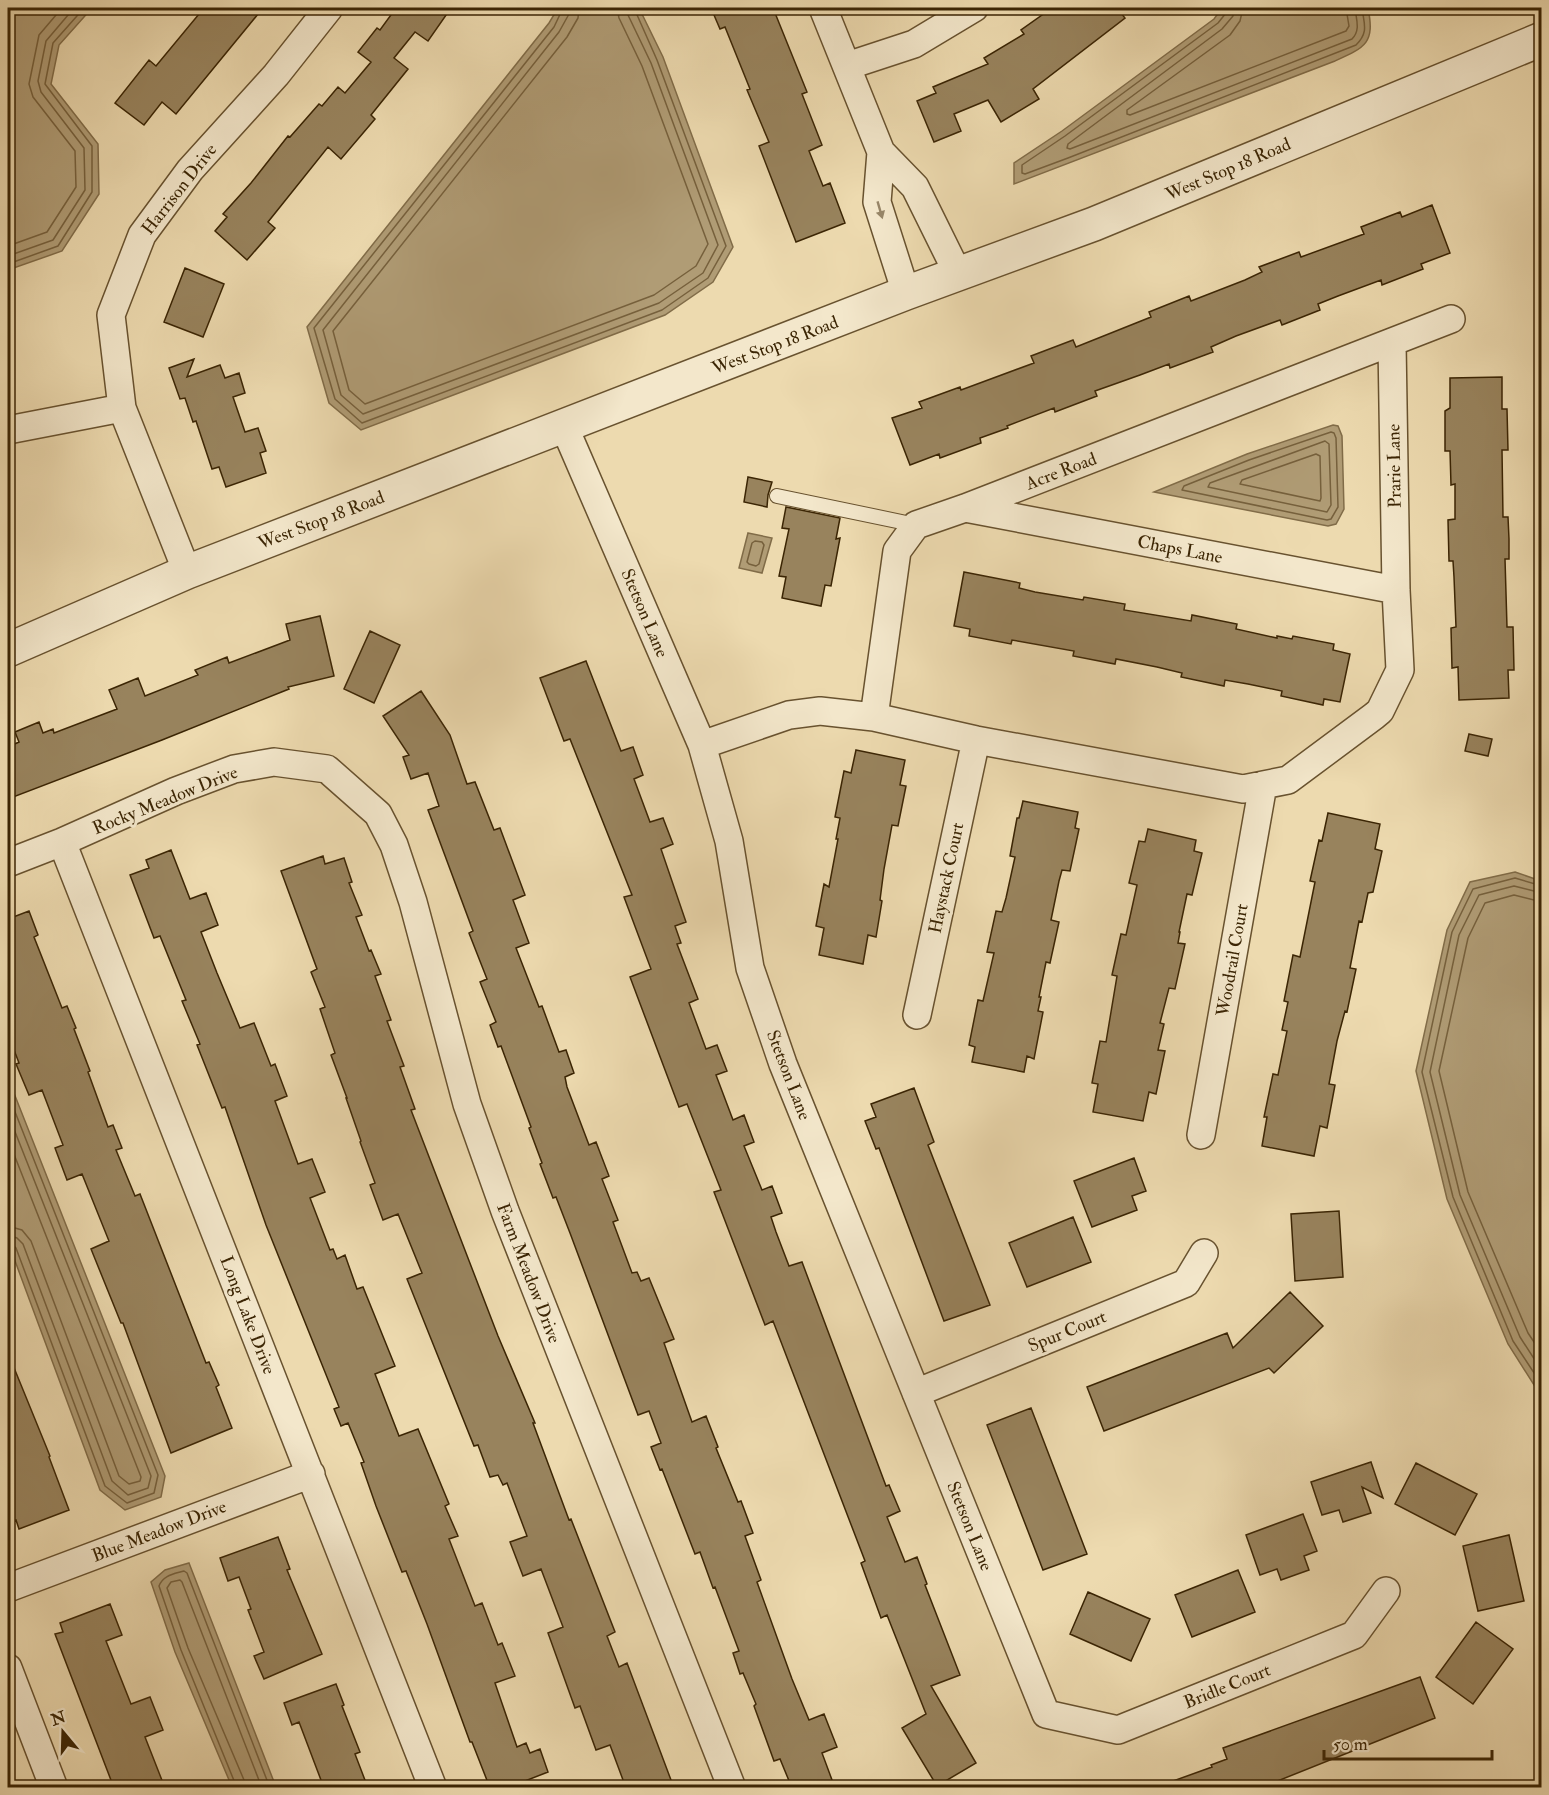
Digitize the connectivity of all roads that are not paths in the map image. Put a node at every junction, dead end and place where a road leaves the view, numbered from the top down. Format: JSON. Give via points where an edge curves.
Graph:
{"nodes":[{"id":1,"x":329,"y":8,"type":"edge"},
{"id":2,"x":823,"y":8,"type":"edge"},
{"id":3,"x":974,"y":8,"type":"edge"},
{"id":4,"x":1542,"y":39,"type":"edge"},
{"id":5,"x":847,"y":66,"type":"junction"},
{"id":6,"x":881,"y":152,"type":"junction"},
{"id":7,"x":958,"y":274,"type":"junction"},
{"id":8,"x":906,"y":293,"type":"junction"},
{"id":9,"x":1451,"y":319,"type":"dead end"},
{"id":10,"x":1392,"y":343,"type":"junction"},
{"id":11,"x":122,"y":408,"type":"junction"},
{"id":12,"x":564,"y":426,"type":"junction"},
{"id":13,"x":8,"y":429,"type":"edge"},
{"id":14,"x":777,"y":496,"type":"dead end"},
{"id":15,"x":965,"y":508,"type":"junction"},
{"id":16,"x":916,"y":525,"type":"junction"},
{"id":17,"x":186,"y":572,"type":"junction"},
{"id":18,"x":1395,"y":590,"type":"junction"},
{"id":19,"x":8,"y":650,"type":"edge"},
{"id":20,"x":874,"y":717,"type":"junction"},
{"id":21,"x":976,"y":740,"type":"junction"},
{"id":22,"x":702,"y":745,"type":"junction"},
{"id":23,"x":327,"y":769,"type":"joint"},
{"id":24,"x":1263,"y":785,"type":"junction"},
{"id":25,"x":62,"y":842,"type":"junction"},
{"id":26,"x":8,"y":863,"type":"edge"},
{"id":27,"x":917,"y":1015,"type":"dead end"},
{"id":28,"x":1201,"y":1135,"type":"dead end"},
{"id":29,"x":1204,"y":1253,"type":"dead end"},
{"id":30,"x":916,"y":1393,"type":"junction"},
{"id":31,"x":311,"y":1474,"type":"junction"},
{"id":32,"x":8,"y":1588,"type":"edge"},
{"id":33,"x":1386,"y":1591,"type":"dead end"},
{"id":34,"x":8,"y":1668,"type":"edge"},
{"id":35,"x":1046,"y":1714,"type":"joint"},
{"id":36,"x":54,"y":1788,"type":"edge"},
{"id":37,"x":433,"y":1788,"type":"edge"},
{"id":38,"x":732,"y":1788,"type":"edge"}],
"edges":[{"from":1,"to":11,"type":"street","name":"Harrison Drive","via":[[276,75],[189,170],[142,235],[111,315]]},
{"from":2,"to":5,"type":"street"},
{"from":3,"to":5,"type":"street","via":[[914,44]]},
{"from":4,"to":7,"type":"street","name":"West Stop 18 Road","via":[[1094,224]]},
{"from":5,"to":6,"type":"street"},
{"from":6,"to":7,"type":"street","via":[[915,187]]},
{"from":6,"to":8,"type":"street","one_way":true,"via":[[877,202]]},
{"from":7,"to":8,"type":"street","name":"West Stop 18 Road"},
{"from":8,"to":12,"type":"street","name":"West Stop 18 Road"},
{"from":9,"to":10,"type":"street","name":"Acre Road"},
{"from":10,"to":15,"type":"street","name":"Acre Road"},
{"from":10,"to":18,"type":"street","name":"Prarie Lane"},
{"from":11,"to":13,"type":"street"},
{"from":11,"to":17,"type":"street","name":"Harrison Drive"},
{"from":12,"to":17,"type":"street","name":"West Stop 18 Road"},
{"from":12,"to":22,"type":"street","name":"Stetson Lane"},
{"from":14,"to":16,"type":"lane"},
{"from":15,"to":16,"type":"street","name":"Acre Road"},
{"from":15,"to":18,"type":"street","name":"Chaps Lane"},
{"from":16,"to":20,"type":"street","via":[[897,551]]},
{"from":17,"to":19,"type":"street","name":"West Stop 18 Road"},
{"from":18,"to":24,"type":"street","via":[[1400,670],[1380,711],[1288,780]]},
{"from":20,"to":21,"type":"street"},
{"from":20,"to":22,"type":"street","via":[[820,711],[789,715]]},
{"from":21,"to":24,"type":"street","via":[[1243,789]]},
{"from":21,"to":27,"type":"street","name":"Haystack Court"},
{"from":22,"to":30,"type":"street","name":"Stetson Lane","via":[[729,841],[750,968],[783,1064]]},
{"from":23,"to":25,"type":"street","name":"Rocky Meadow Drive","via":[[274,762],[234,769]]},
{"from":23,"to":38,"type":"street","name":"Farm Meadow Drive","via":[[378,814],[394,845],[467,1104],[505,1212]]},
{"from":24,"to":28,"type":"street","name":"Woodrail Court"},
{"from":25,"to":26,"type":"street","name":"Rocky Meadow Drive"},
{"from":25,"to":31,"type":"street","name":"Long Lake Drive"},
{"from":29,"to":30,"type":"street","name":"Spur Court","via":[[1186,1283]]},
{"from":30,"to":35,"type":"street","name":"Stetson Lane"},
{"from":31,"to":32,"type":"street","name":"Blue Meadow Drive"},
{"from":31,"to":37,"type":"street","name":"Long Lake Drive"},
{"from":33,"to":35,"type":"street","name":"Bridle Court","via":[[1354,1635],[1118,1730]]},
{"from":34,"to":36,"type":"street"}]}
